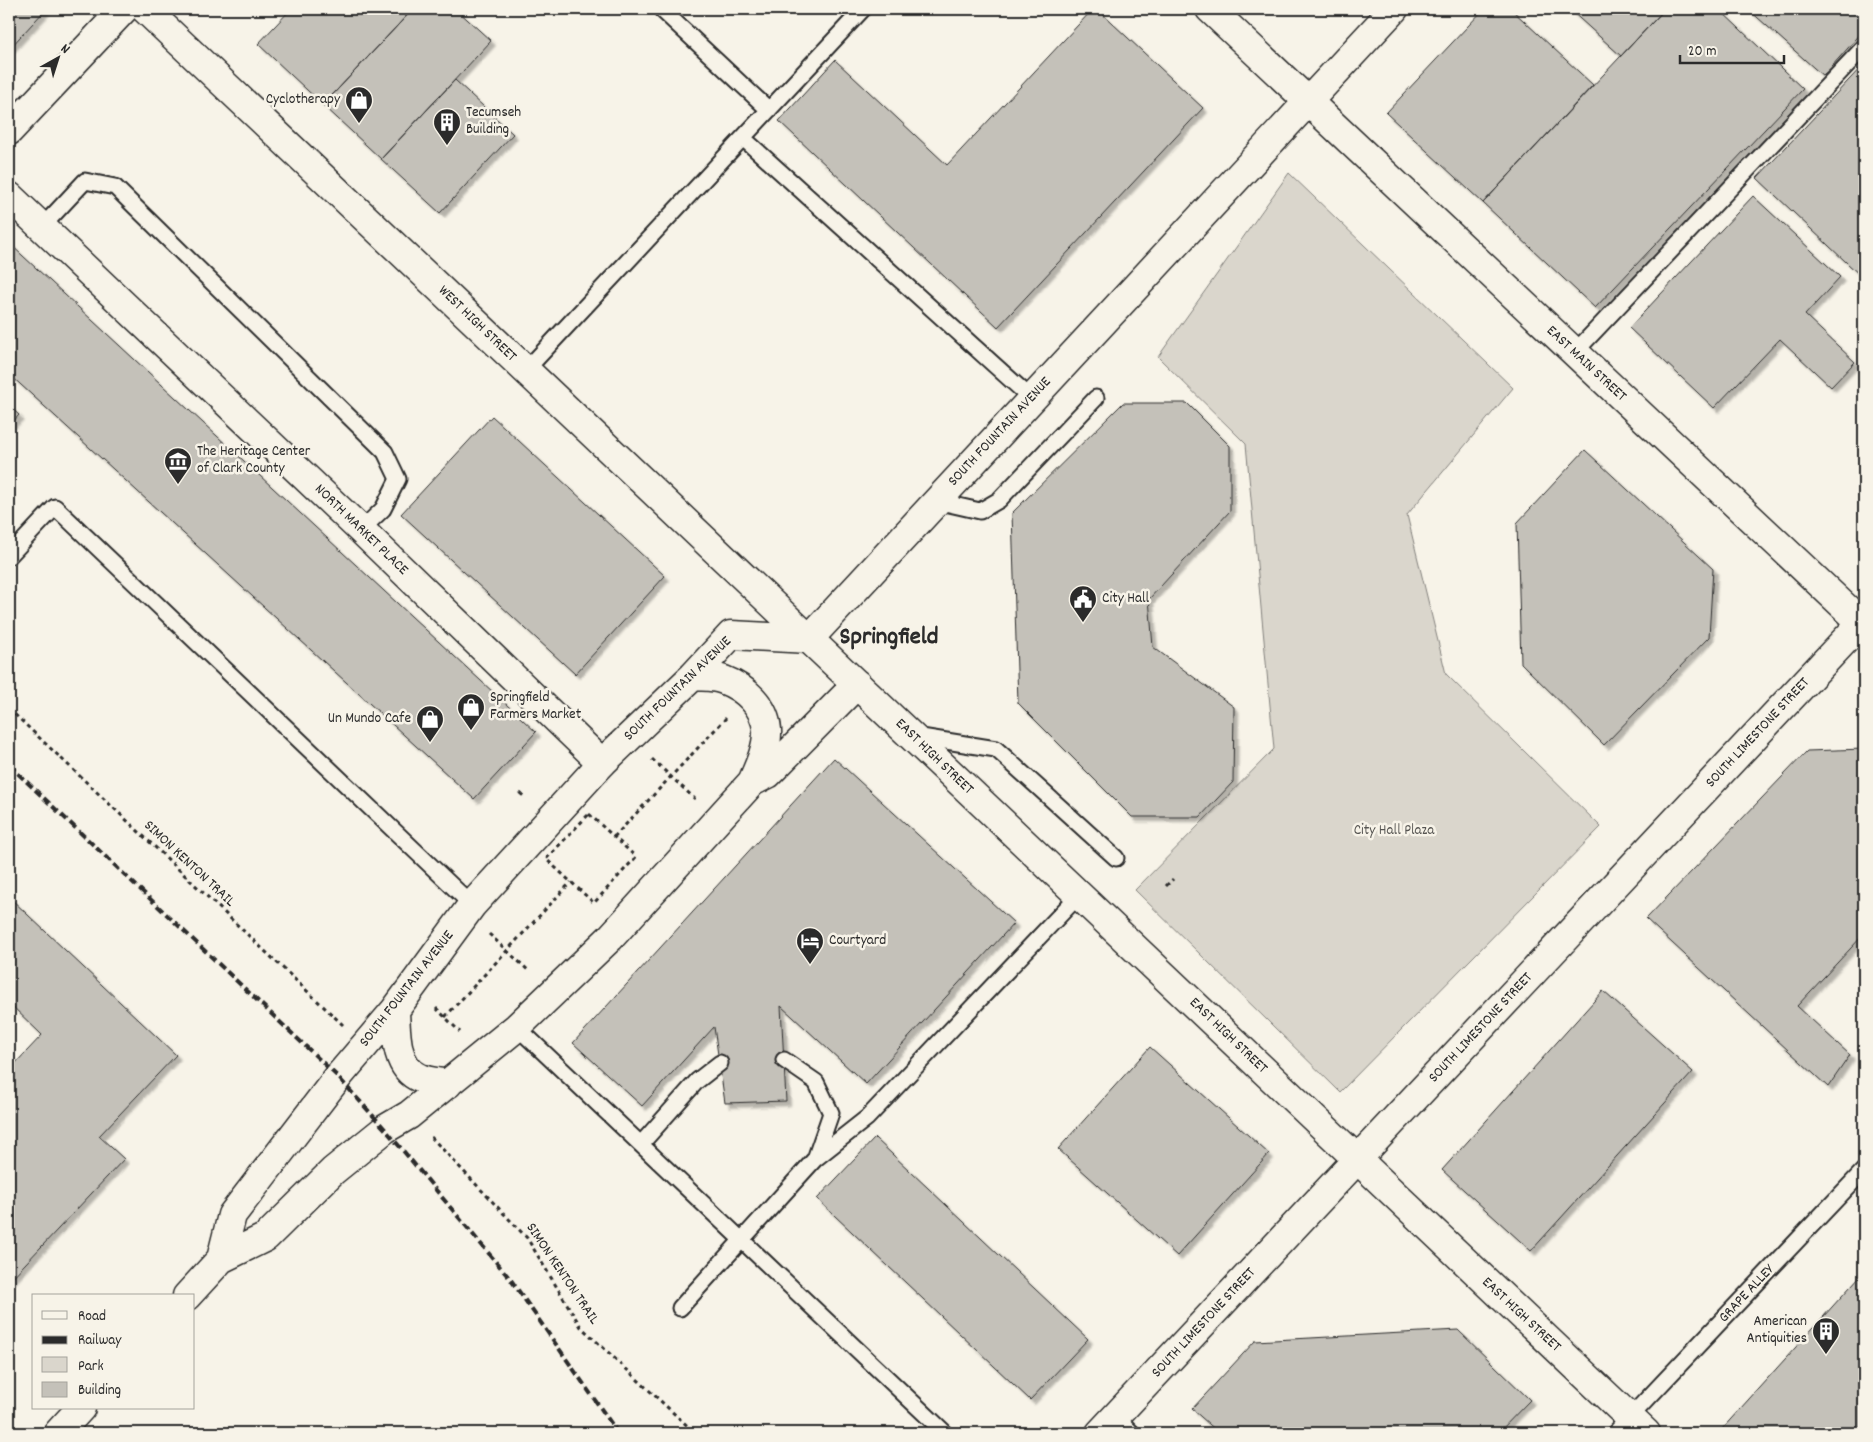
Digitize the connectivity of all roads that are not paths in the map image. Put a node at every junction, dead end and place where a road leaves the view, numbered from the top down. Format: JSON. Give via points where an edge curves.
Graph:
{"nodes":[{"id":1,"x":124,"y":9,"type":"edge"},
{"id":2,"x":145,"y":9,"type":"edge"},
{"id":3,"x":661,"y":9,"type":"edge"},
{"id":4,"x":863,"y":9,"type":"edge"},
{"id":5,"x":1210,"y":9,"type":"edge"},
{"id":6,"x":1394,"y":9,"type":"edge"},
{"id":7,"x":1864,"y":47,"type":"edge"},
{"id":8,"x":1308,"y":101,"type":"junction"},
{"id":9,"x":769,"y":110,"type":"junction"},
{"id":10,"x":9,"y":131,"type":"edge"},
{"id":11,"x":743,"y":138,"type":"junction"},
{"id":12,"x":9,"y":196,"type":"edge"},
{"id":13,"x":42,"y":226,"type":"junction"},
{"id":14,"x":1574,"y":354,"type":"junction"},
{"id":15,"x":526,"y":370,"type":"junction"},
{"id":16,"x":1096,"y":398,"type":"dead end"},
{"id":17,"x":1032,"y":399,"type":"junction"},
{"id":18,"x":936,"y":501,"type":"junction"},
{"id":19,"x":362,"y":530,"type":"junction"},
{"id":20,"x":9,"y":556,"type":"edge"},
{"id":21,"x":1864,"y":623,"type":"edge"},
{"id":22,"x":809,"y":639,"type":"junction"},
{"id":23,"x":693,"y":676,"type":"junction"},
{"id":24,"x":857,"y":684,"type":"junction"},
{"id":25,"x":911,"y":735,"type":"junction"},
{"id":26,"x":602,"y":764,"type":"junction"},
{"id":27,"x":752,"y":782,"type":"junction"},
{"id":28,"x":1116,"y":858,"type":"dead end"},
{"id":29,"x":1079,"y":895,"type":"junction"},
{"id":30,"x":472,"y":905,"type":"junction"},
{"id":31,"x":394,"y":1010,"type":"junction"},
{"id":32,"x":517,"y":1027,"type":"junction"},
{"id":33,"x":784,"y":1060,"type":"dead end"},
{"id":34,"x":720,"y":1063,"type":"dead end"},
{"id":35,"x":448,"y":1084,"type":"junction"},
{"id":36,"x":641,"y":1144,"type":"junction"},
{"id":37,"x":815,"y":1159,"type":"junction"},
{"id":38,"x":1358,"y":1160,"type":"junction"},
{"id":39,"x":1864,"y":1170,"type":"edge"},
{"id":40,"x":743,"y":1240,"type":"junction"},
{"id":41,"x":221,"y":1259,"type":"junction"},
{"id":42,"x":189,"y":1294,"type":"edge"},
{"id":43,"x":680,"y":1308,"type":"dead end"},
{"id":44,"x":79,"y":1410,"type":"edge"},
{"id":45,"x":1116,"y":1428,"type":"edge"},
{"id":46,"x":1630,"y":1428,"type":"edge"},
{"id":47,"x":58,"y":1433,"type":"edge"},
{"id":48,"x":945,"y":1433,"type":"edge"}],
"edges":[{"from":1,"to":10,"type":"street"},
{"from":2,"to":15,"type":"street","name":"WEST HIGH STREET"},
{"from":3,"to":9,"type":"lane"},
{"from":4,"to":9,"type":"lane"},
{"from":5,"to":8,"type":"street","name":"EAST MAIN STREET"},
{"from":6,"to":8,"type":"street","name":"SOUTH FOUNTAIN AVENUE"},
{"from":7,"to":14,"type":"lane"},
{"from":8,"to":14,"type":"street","name":"EAST MAIN STREET"},
{"from":8,"to":17,"type":"street","name":"SOUTH FOUNTAIN AVENUE"},
{"from":9,"to":11,"type":"lane"},
{"from":11,"to":15,"type":"lane"},
{"from":11,"to":17,"type":"lane"},
{"from":12,"to":13,"type":"street","name":"NORTH MARKET PLACE"},
{"from":13,"to":19,"type":"street","name":"NORTH MARKET PLACE"},
{"from":13,"to":19,"type":"lane","via":[[85,181],[114,187],[385,452],[398,479],[383,509]]},
{"from":14,"to":21,"type":"street","name":"EAST MAIN STREET"},
{"from":15,"to":22,"type":"street","name":"WEST HIGH STREET"},
{"from":16,"to":18,"type":"lane","via":[[999,500],[980,511]]},
{"from":17,"to":18,"type":"street","name":"SOUTH FOUNTAIN AVENUE"},
{"from":18,"to":22,"type":"street","name":"SOUTH FOUNTAIN AVENUE"},
{"from":19,"to":26,"type":"street","name":"NORTH MARKET PLACE"},
{"from":20,"to":30,"type":"lane","via":[[55,507]]},
{"from":21,"to":38,"type":"street","name":"SOUTH LIMESTONE STREET"},
{"from":22,"to":23,"type":"street","name":"SOUTH FOUNTAIN AVENUE","via":[[732,634]]},
{"from":22,"to":24,"type":"street","name":"EAST HIGH STREET"},
{"from":23,"to":26,"type":"street","name":"SOUTH FOUNTAIN AVENUE"},
{"from":23,"to":27,"type":"street","via":[[723,679],[750,694],[764,716],[767,730],[764,754]]},
{"from":24,"to":25,"type":"street","name":"EAST HIGH STREET"},
{"from":24,"to":27,"type":"street","name":"SOUTH FOUNTAIN AVENUE","via":[[768,774]]},
{"from":25,"to":28,"type":"lane","via":[[996,748]]},
{"from":25,"to":29,"type":"street","name":"EAST HIGH STREET"},
{"from":26,"to":30,"type":"street","name":"SOUTH FOUNTAIN AVENUE"},
{"from":27,"to":32,"type":"street","name":"SOUTH FOUNTAIN AVENUE","via":[[610,938]]},
{"from":29,"to":37,"type":"lane","via":[[867,1118]]},
{"from":29,"to":38,"type":"street","name":"EAST HIGH STREET"},
{"from":30,"to":31,"type":"street","name":"SOUTH FOUNTAIN AVENUE"},
{"from":31,"to":35,"type":"street","via":[[398,1047],[406,1067],[419,1078]]},
{"from":31,"to":41,"type":"street","name":"SOUTH FOUNTAIN AVENUE","via":[[232,1215]]},
{"from":32,"to":35,"type":"street","name":"SOUTH FOUNTAIN AVENUE"},
{"from":32,"to":36,"type":"lane"},
{"from":33,"to":37,"type":"lane","via":[[816,1082],[831,1113]]},
{"from":34,"to":36,"type":"lane","via":[[697,1081]]},
{"from":35,"to":41,"type":"street","name":"SOUTH FOUNTAIN AVENUE","via":[[333,1170],[266,1237]]},
{"from":36,"to":40,"type":"lane"},
{"from":37,"to":40,"type":"lane"},
{"from":38,"to":45,"type":"street","name":"SOUTH LIMESTONE STREET"},
{"from":38,"to":46,"type":"street","name":"EAST HIGH STREET"},
{"from":39,"to":46,"type":"lane","name":"GRAPE ALLEY"},
{"from":40,"to":43,"type":"lane"},
{"from":40,"to":48,"type":"lane"},
{"from":41,"to":42,"type":"street","name":"SOUTH FOUNTAIN AVENUE"},
{"from":44,"to":47,"type":"street"}]}
